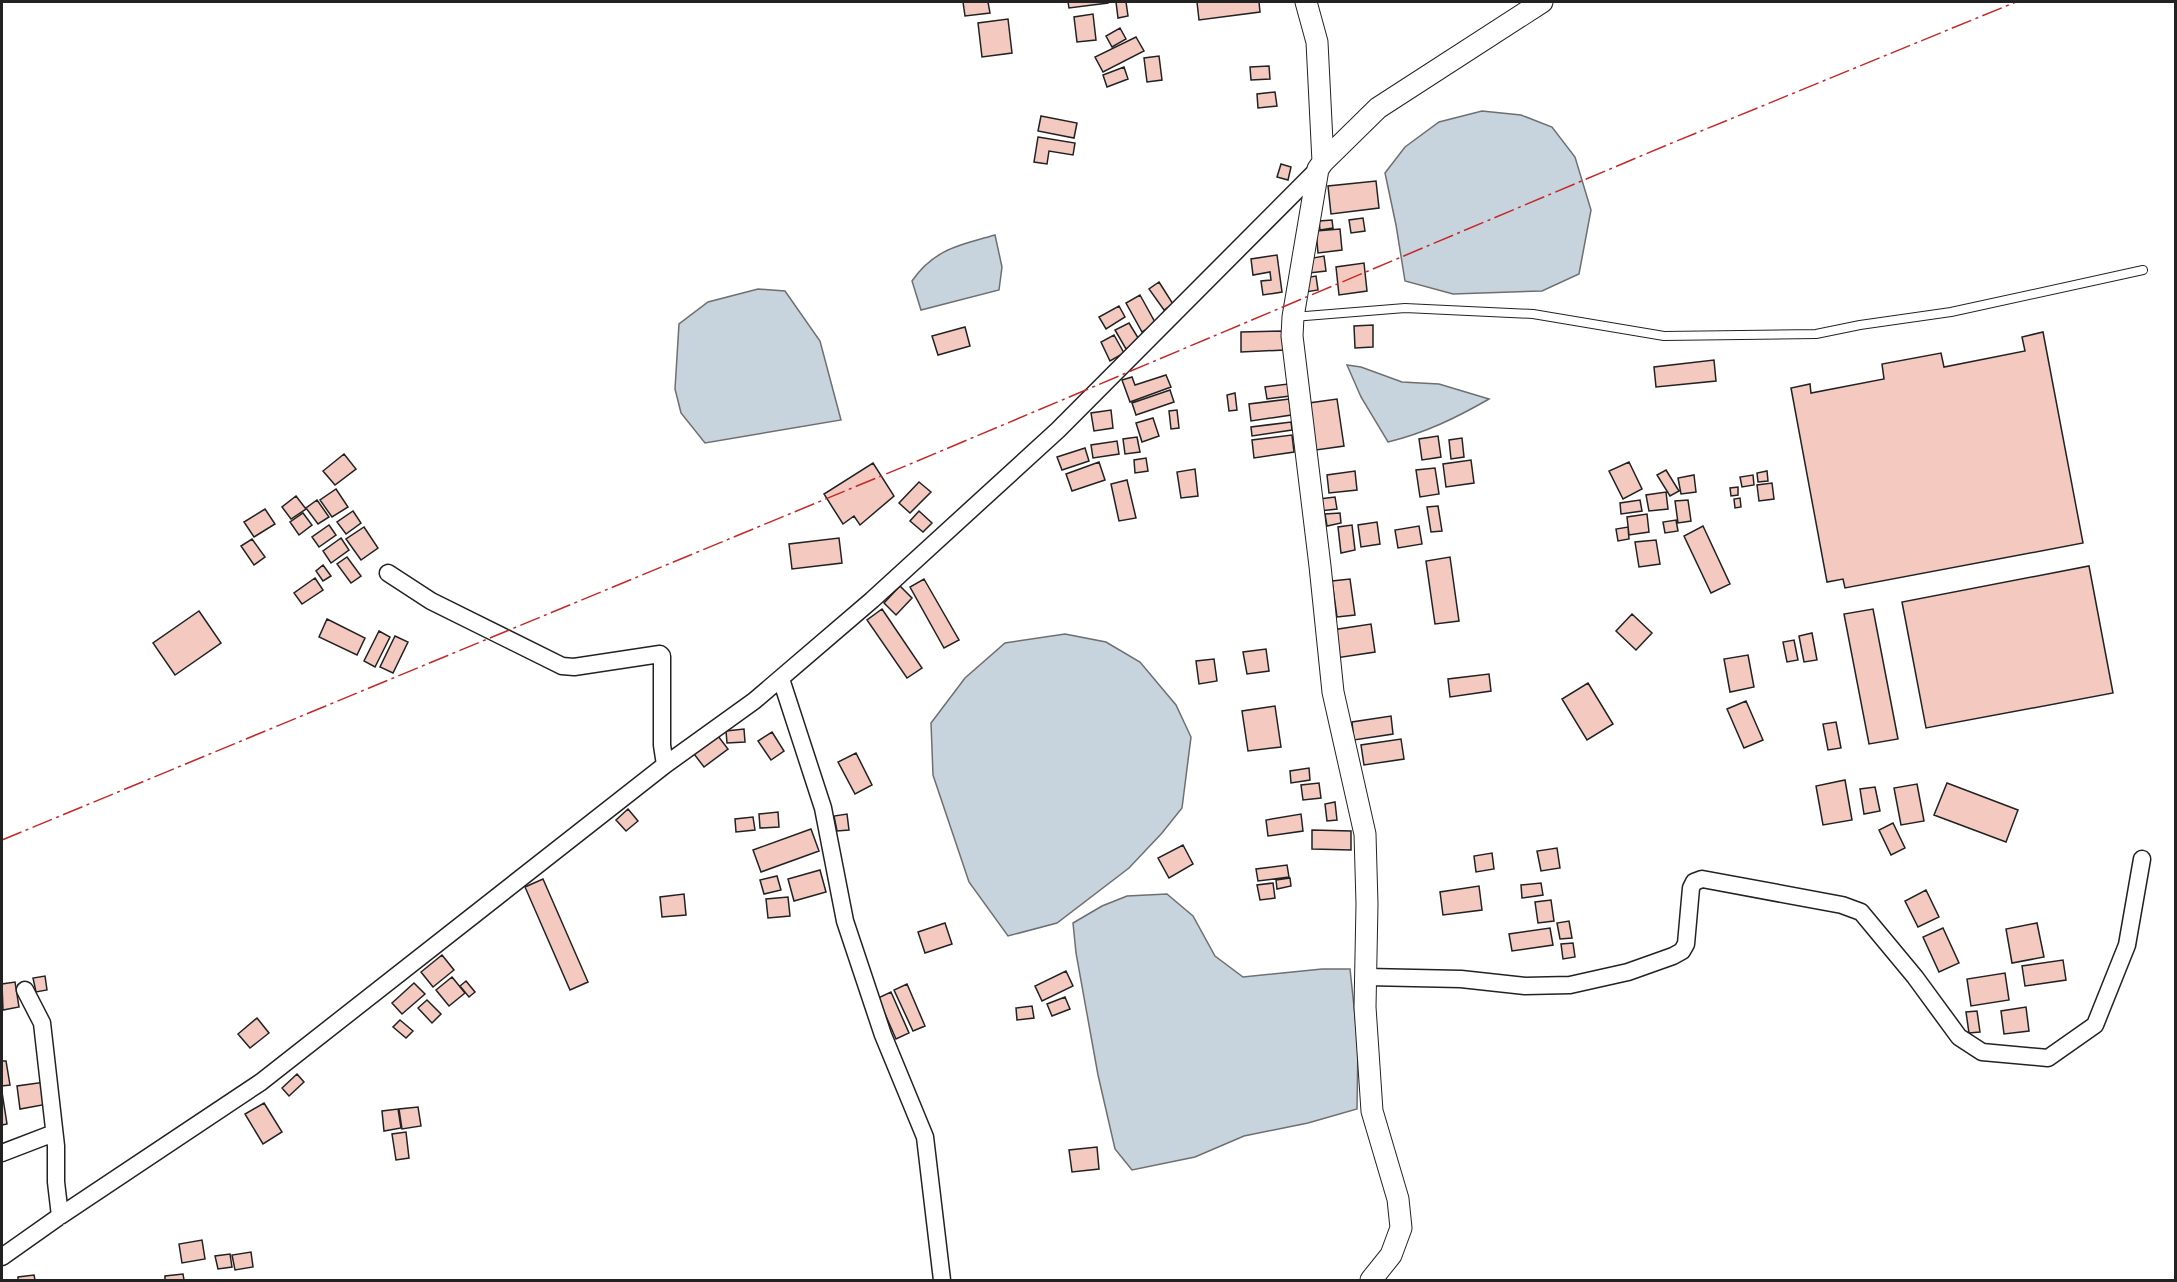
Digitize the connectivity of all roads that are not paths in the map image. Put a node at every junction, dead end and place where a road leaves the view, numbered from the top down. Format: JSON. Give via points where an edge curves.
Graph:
{"nodes":[{"id":1,"x":1306,"y":2,"type":"edge"},
{"id":2,"x":1542,"y":2,"type":"edge"},
{"id":3,"x":1320,"y":166,"type":"junction"},
{"id":4,"x":2143,"y":270,"type":"dead end"},
{"id":5,"x":1293,"y":317,"type":"junction"},
{"id":6,"x":388,"y":573,"type":"dead end"},
{"id":7,"x":781,"y":679,"type":"junction"},
{"id":8,"x":665,"y":765,"type":"junction"},
{"id":9,"x":2142,"y":859,"type":"dead end"},
{"id":10,"x":1367,"y":978,"type":"junction"},
{"id":11,"x":25,"y":990,"type":"dead end"},
{"id":12,"x":54,"y":1133,"type":"junction"},
{"id":13,"x":2,"y":1153,"type":"edge"},
{"id":14,"x":60,"y":1216,"type":"junction"},
{"id":15,"x":2,"y":1257,"type":"edge"},
{"id":16,"x":942,"y":1281,"type":"edge"},
{"id":17,"x":1371,"y":1281,"type":"edge"}],
"edges":[{"from":1,"to":3,"type":"street","via":[[1317,42]]},
{"from":2,"to":3,"type":"street","via":[[1378,108]]},
{"from":3,"to":5,"type":"street"},
{"from":3,"to":7,"type":"street","via":[[1058,430]]},
{"from":4,"to":5,"type":"lane","via":[[1951,312],[1816,334],[1664,336],[1533,314],[1405,308]]},
{"from":5,"to":10,"type":"street","via":[[1292,336],[1333,692],[1365,834]]},
{"from":6,"to":8,"type":"street","via":[[431,601],[562,666],[660,654]]},
{"from":7,"to":8,"type":"street"},
{"from":7,"to":16,"type":"street","via":[[823,808],[845,921],[883,1035],[925,1137]]},
{"from":8,"to":14,"type":"street","via":[[261,1082]]},
{"from":9,"to":10,"type":"street","via":[[2127,945],[2095,1025],[2048,1058],[1982,1052],[1959,1038],[1861,912],[1702,879],[1691,888],[1682,951],[1628,972],[1570,985]]},
{"from":10,"to":17,"type":"street","via":[[1365,1007],[1372,1111],[1398,1199],[1401,1228],[1391,1255]]},
{"from":11,"to":12,"type":"street","via":[[42,1023]]},
{"from":12,"to":13,"type":"street"},
{"from":12,"to":14,"type":"street"},
{"from":14,"to":15,"type":"street"}]}
